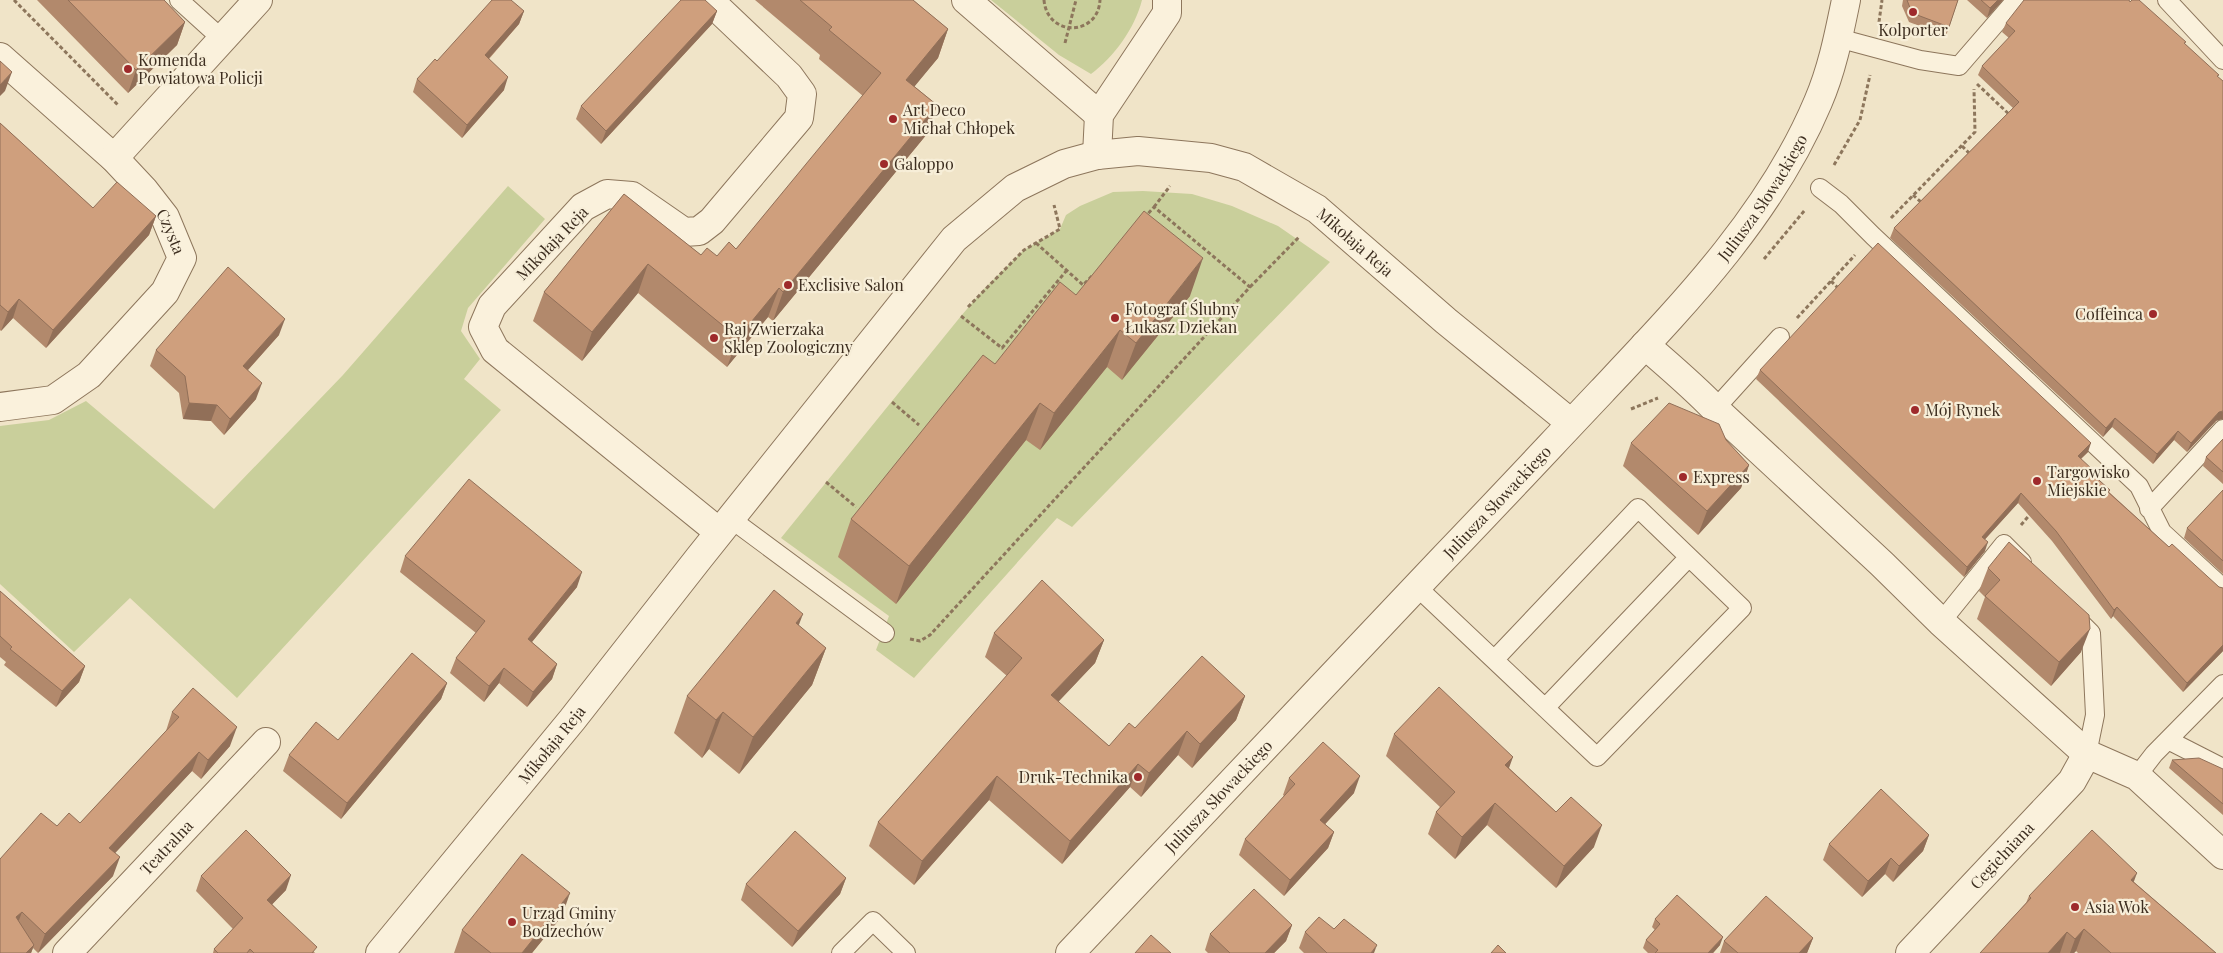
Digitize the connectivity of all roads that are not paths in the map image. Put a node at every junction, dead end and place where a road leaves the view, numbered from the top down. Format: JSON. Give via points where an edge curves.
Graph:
{"nodes":[{"id":1,"x":179,"y":0,"type":"edge"},
{"id":2,"x":258,"y":0,"type":"edge"},
{"id":3,"x":709,"y":0,"type":"edge"},
{"id":4,"x":966,"y":0,"type":"edge"},
{"id":5,"x":1167,"y":0,"type":"edge"},
{"id":6,"x":1846,"y":0,"type":"edge"},
{"id":7,"x":2016,"y":0,"type":"edge"},
{"id":8,"x":2167,"y":0,"type":"edge"},
{"id":9,"x":1838,"y":38,"type":"junction"},
{"id":10,"x":222,"y":39,"type":"junction"},
{"id":11,"x":0,"y":57,"type":"edge"},
{"id":12,"x":2223,"y":60,"type":"edge"},
{"id":13,"x":1099,"y":115,"type":"junction"},
{"id":14,"x":1097,"y":155,"type":"junction"},
{"id":15,"x":114,"y":158,"type":"junction"},
{"id":16,"x":1820,"y":188,"type":"dead end"},
{"id":17,"x":1780,"y":337,"type":"road end"},
{"id":18,"x":1645,"y":345,"type":"junction"},
{"id":19,"x":0,"y":407,"type":"edge"},
{"id":20,"x":1715,"y":409,"type":"junction"},
{"id":21,"x":1571,"y":424,"type":"junction"},
{"id":22,"x":2223,"y":429,"type":"edge"},
{"id":23,"x":2149,"y":509,"type":"junction"},
{"id":24,"x":725,"y":526,"type":"junction"},
{"id":25,"x":1689,"y":557,"type":"junction"},
{"id":26,"x":2031,"y":572,"type":"edge"},
{"id":27,"x":1416,"y":587,"type":"junction"},
{"id":28,"x":2223,"y":588,"type":"edge"},
{"id":29,"x":2064,"y":606,"type":"edge"},
{"id":30,"x":1941,"y":622,"type":"junction"},
{"id":31,"x":885,"y":633,"type":"road end"},
{"id":32,"x":1495,"y":659,"type":"junction"},
{"id":33,"x":2223,"y":684,"type":"edge"},
{"id":34,"x":1545,"y":708,"type":"junction"},
{"id":35,"x":2168,"y":740,"type":"junction"},
{"id":36,"x":266,"y":742,"type":"dead end"},
{"id":37,"x":2087,"y":754,"type":"junction"},
{"id":38,"x":2223,"y":768,"type":"edge"},
{"id":39,"x":2137,"y":776,"type":"junction"},
{"id":40,"x":2223,"y":855,"type":"edge"},
{"id":41,"x":67,"y":953,"type":"edge"},
{"id":42,"x":380,"y":953,"type":"edge"},
{"id":43,"x":841,"y":953,"type":"edge"},
{"id":44,"x":906,"y":953,"type":"edge"},
{"id":45,"x":1070,"y":953,"type":"edge"},
{"id":46,"x":1910,"y":953,"type":"edge"}],
"edges":[{"from":1,"to":10,"type":"lane"},
{"from":2,"to":10,"type":"street"},
{"from":3,"to":24,"type":"street","name":"Mikołaja Reja","via":[[789,76],[802,94],[799,118],[712,221],[699,231],[684,232],[632,196],[607,194],[583,207],[492,306],[483,327],[495,350]]},
{"from":4,"to":13,"type":"street"},
{"from":5,"to":13,"type":"street","via":[[1167,13]]},
{"from":6,"to":9,"type":"street","name":"Juliusza Słowackiego"},
{"from":7,"to":9,"type":"lane","via":[[1959,66],[1920,60]]},
{"from":8,"to":12,"type":"lane"},
{"from":9,"to":18,"type":"street","name":"Juliusza Słowackiego","via":[[1819,101],[1786,168],[1753,219]]},
{"from":10,"to":15,"type":"street"},
{"from":11,"to":15,"type":"street","name":"Czysta"},
{"from":13,"to":14,"type":"street"},
{"from":14,"to":21,"type":"street","name":"Mikołaja Reja","via":[[1138,151],[1211,158],[1244,168],[1317,209]]},
{"from":14,"to":24,"type":"street","name":"Mikołaja Reja","via":[[1064,164],[1015,188],[954,239]]},
{"from":15,"to":19,"type":"street","name":"Czysta","via":[[165,217],[182,258],[165,292],[90,375],[52,400]]},
{"from":16,"to":23,"type":"lane","via":[[1841,204],[2139,486]]},
{"from":17,"to":20,"type":"lane"},
{"from":18,"to":20,"type":"street"},
{"from":18,"to":21,"type":"street","name":"Juliusza Słowackiego"},
{"from":20,"to":30,"type":"street"},
{"from":21,"to":27,"type":"street","name":"Juliusza Słowackiego"},
{"from":22,"to":23,"type":"lane"},
{"from":23,"to":28,"type":"lane","via":[[2162,532]]},
{"from":24,"to":31,"type":"lane"},
{"from":24,"to":42,"type":"street","name":"Mikołaja Reja","via":[[572,720]]},
{"from":25,"to":32,"type":"lane","via":[[1638,508]]},
{"from":25,"to":34,"type":"lane"},
{"from":25,"to":34,"type":"lane","via":[[1742,608],[1597,757]]},
{"from":26,"to":30,"type":"lane","via":[[2004,544]]},
{"from":27,"to":32,"type":"lane"},
{"from":27,"to":45,"type":"street","name":"Juliusza Słowackiego"},
{"from":29,"to":37,"type":"lane","via":[[2091,633],[2095,715]]},
{"from":30,"to":37,"type":"street"},
{"from":32,"to":34,"type":"lane"},
{"from":33,"to":35,"type":"lane"},
{"from":35,"to":38,"type":"lane"},
{"from":35,"to":39,"type":"lane"},
{"from":36,"to":41,"type":"street","name":"Teatralna"},
{"from":37,"to":39,"type":"street"},
{"from":37,"to":46,"type":"street","name":"Cegielniana","via":[[2072,780],[2057,797]]},
{"from":39,"to":40,"type":"street"},
{"from":43,"to":44,"type":"lane","via":[[872,921]]}]}
